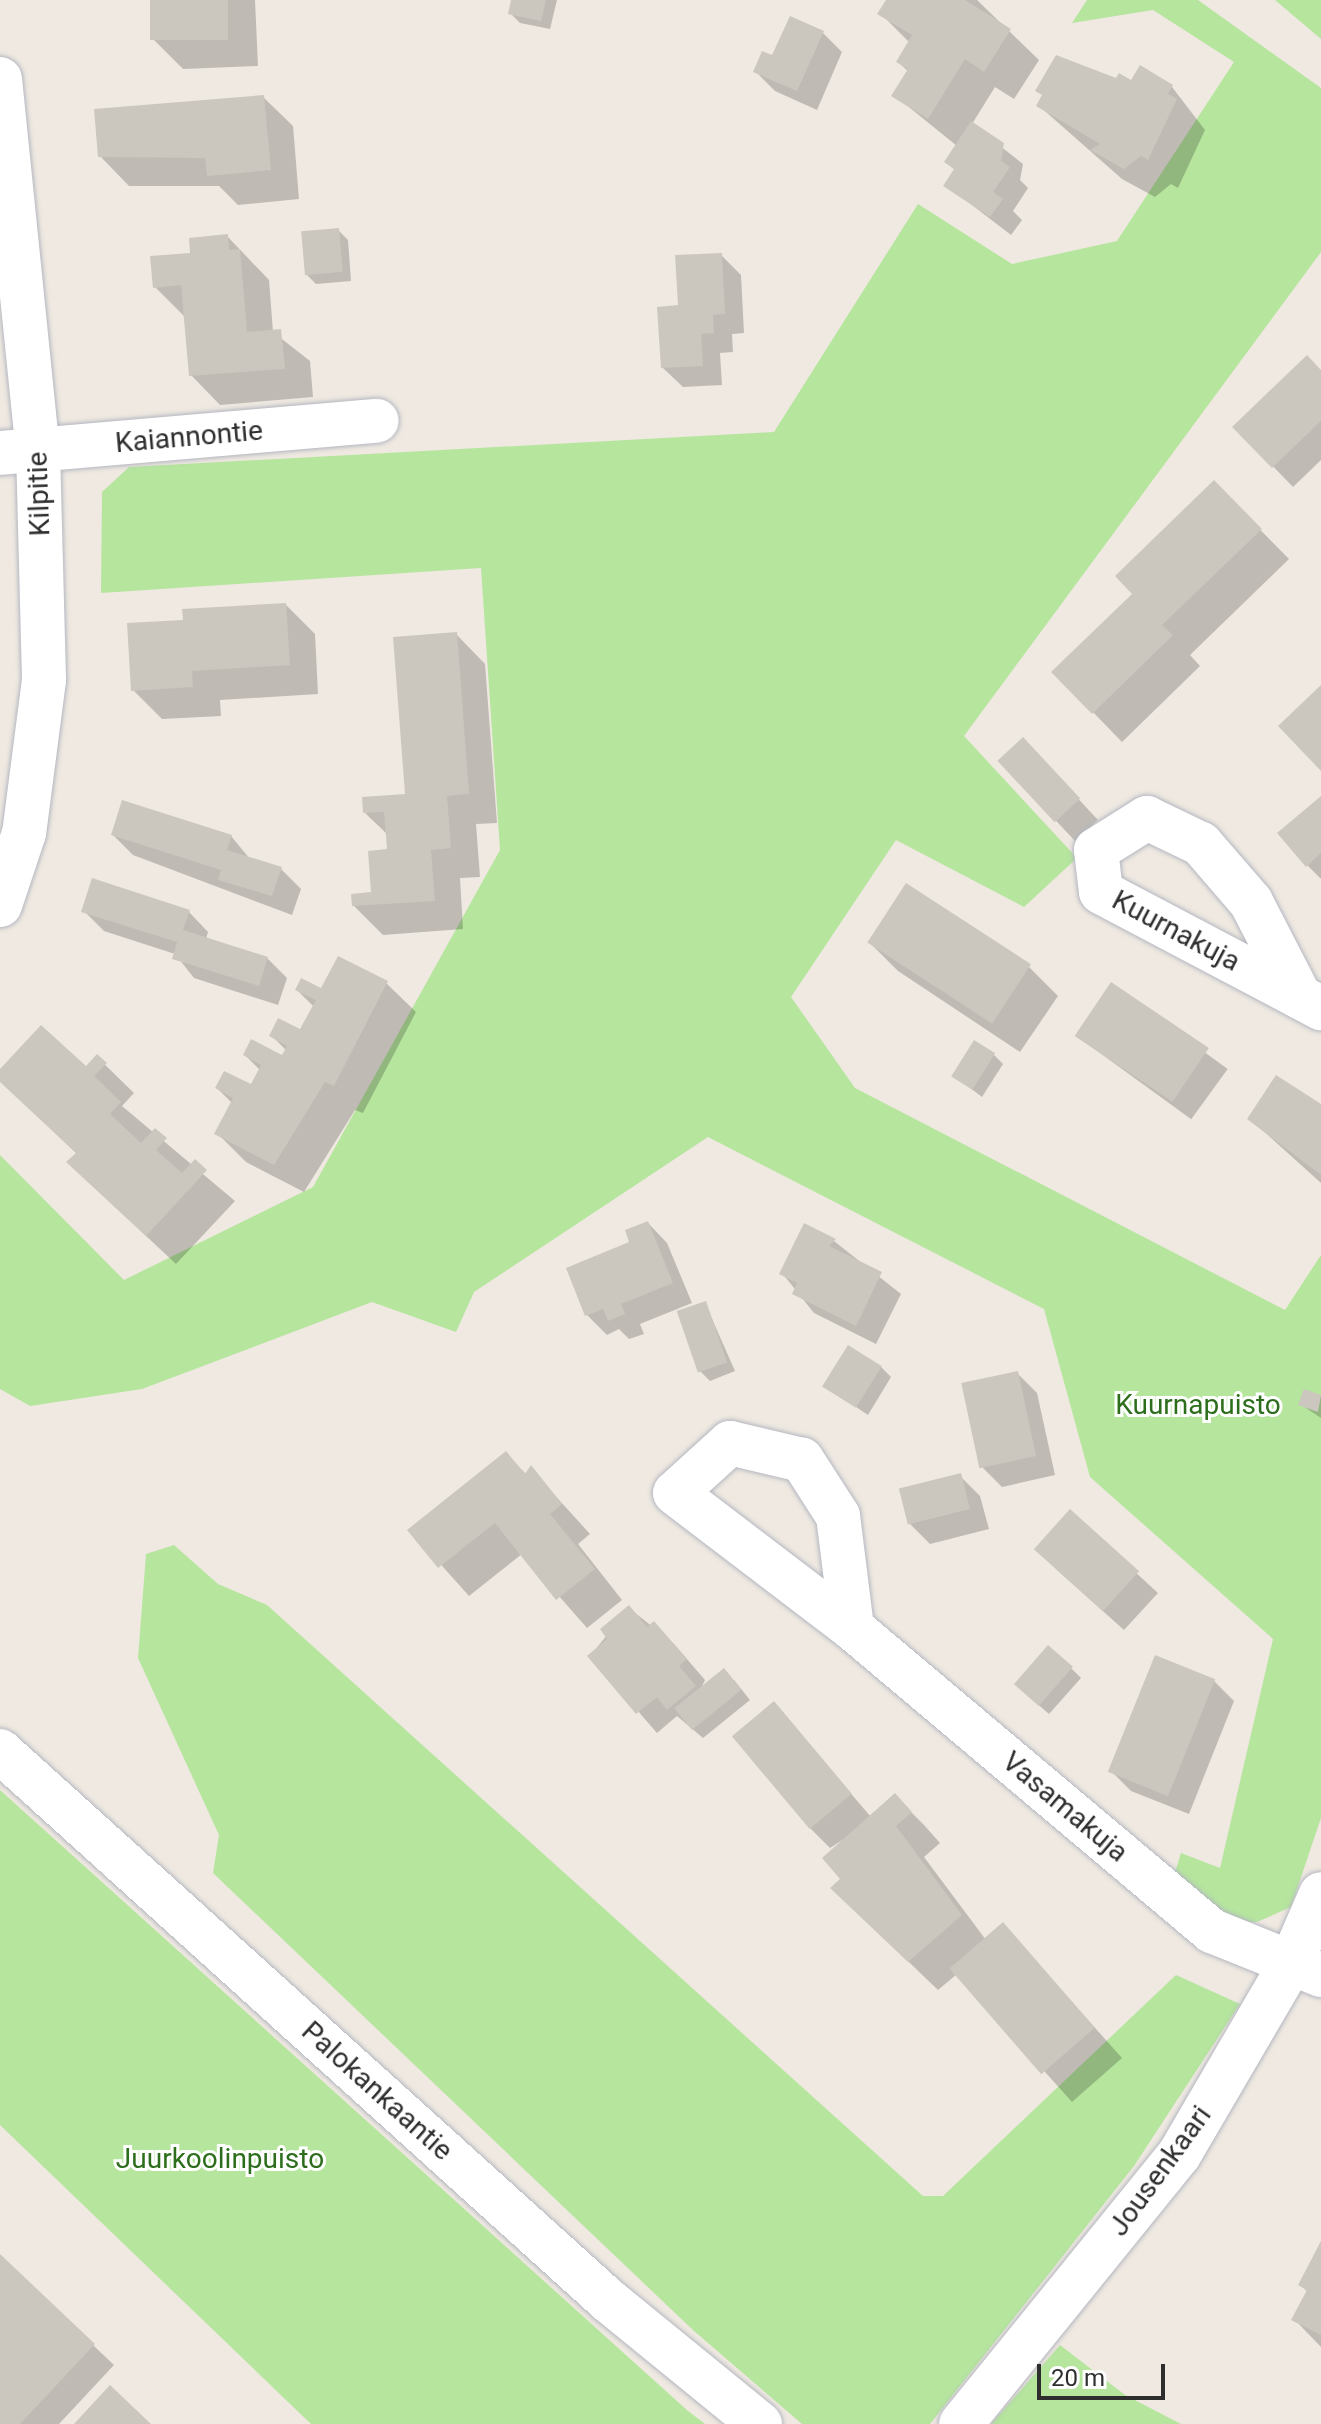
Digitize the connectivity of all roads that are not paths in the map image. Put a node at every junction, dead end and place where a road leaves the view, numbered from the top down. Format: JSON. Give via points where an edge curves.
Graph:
{"nodes":[{"id":1,"x":0,"y":79,"type":"edge"},
{"id":2,"x":377,"y":421,"type":"dead end"},
{"id":3,"x":19,"y":451,"type":"edge"},
{"id":4,"x":0,"y":905,"type":"edge"},
{"id":5,"x":1310,"y":1002,"type":"edge"},
{"id":6,"x":852,"y":1628,"type":"dead end"},
{"id":7,"x":0,"y":1751,"type":"edge"},
{"id":8,"x":1321,"y":1894,"type":"edge"},
{"id":9,"x":1306,"y":1969,"type":"edge"},
{"id":10,"x":760,"y":2424,"type":"edge"},
{"id":11,"x":961,"y":2424,"type":"edge"}],
"edges":[{"from":1,"to":3,"type":"street","name":"Kilpitie"},
{"from":2,"to":3,"type":"street","name":"Kaiannontie"},
{"from":3,"to":4,"type":"street","name":"Kilpitie","via":[[44,680],[24,833]]},
{"from":5,"to":5,"type":"street","name":"Kuurnakuja","via":[[1251,902],[1201,844],[1147,818],[1096,850],[1101,892]]},
{"from":6,"to":9,"type":"street","name":"Vasamakuja","via":[[1212,1931]]},
{"from":7,"to":10,"type":"street","name":"Palokankaantie","via":[[609,2301]]},
{"from":8,"to":9,"type":"street","name":"Jousenkaari"},
{"from":9,"to":11,"type":"street","name":"Jousenkaari","via":[[1179,2155]]}]}
